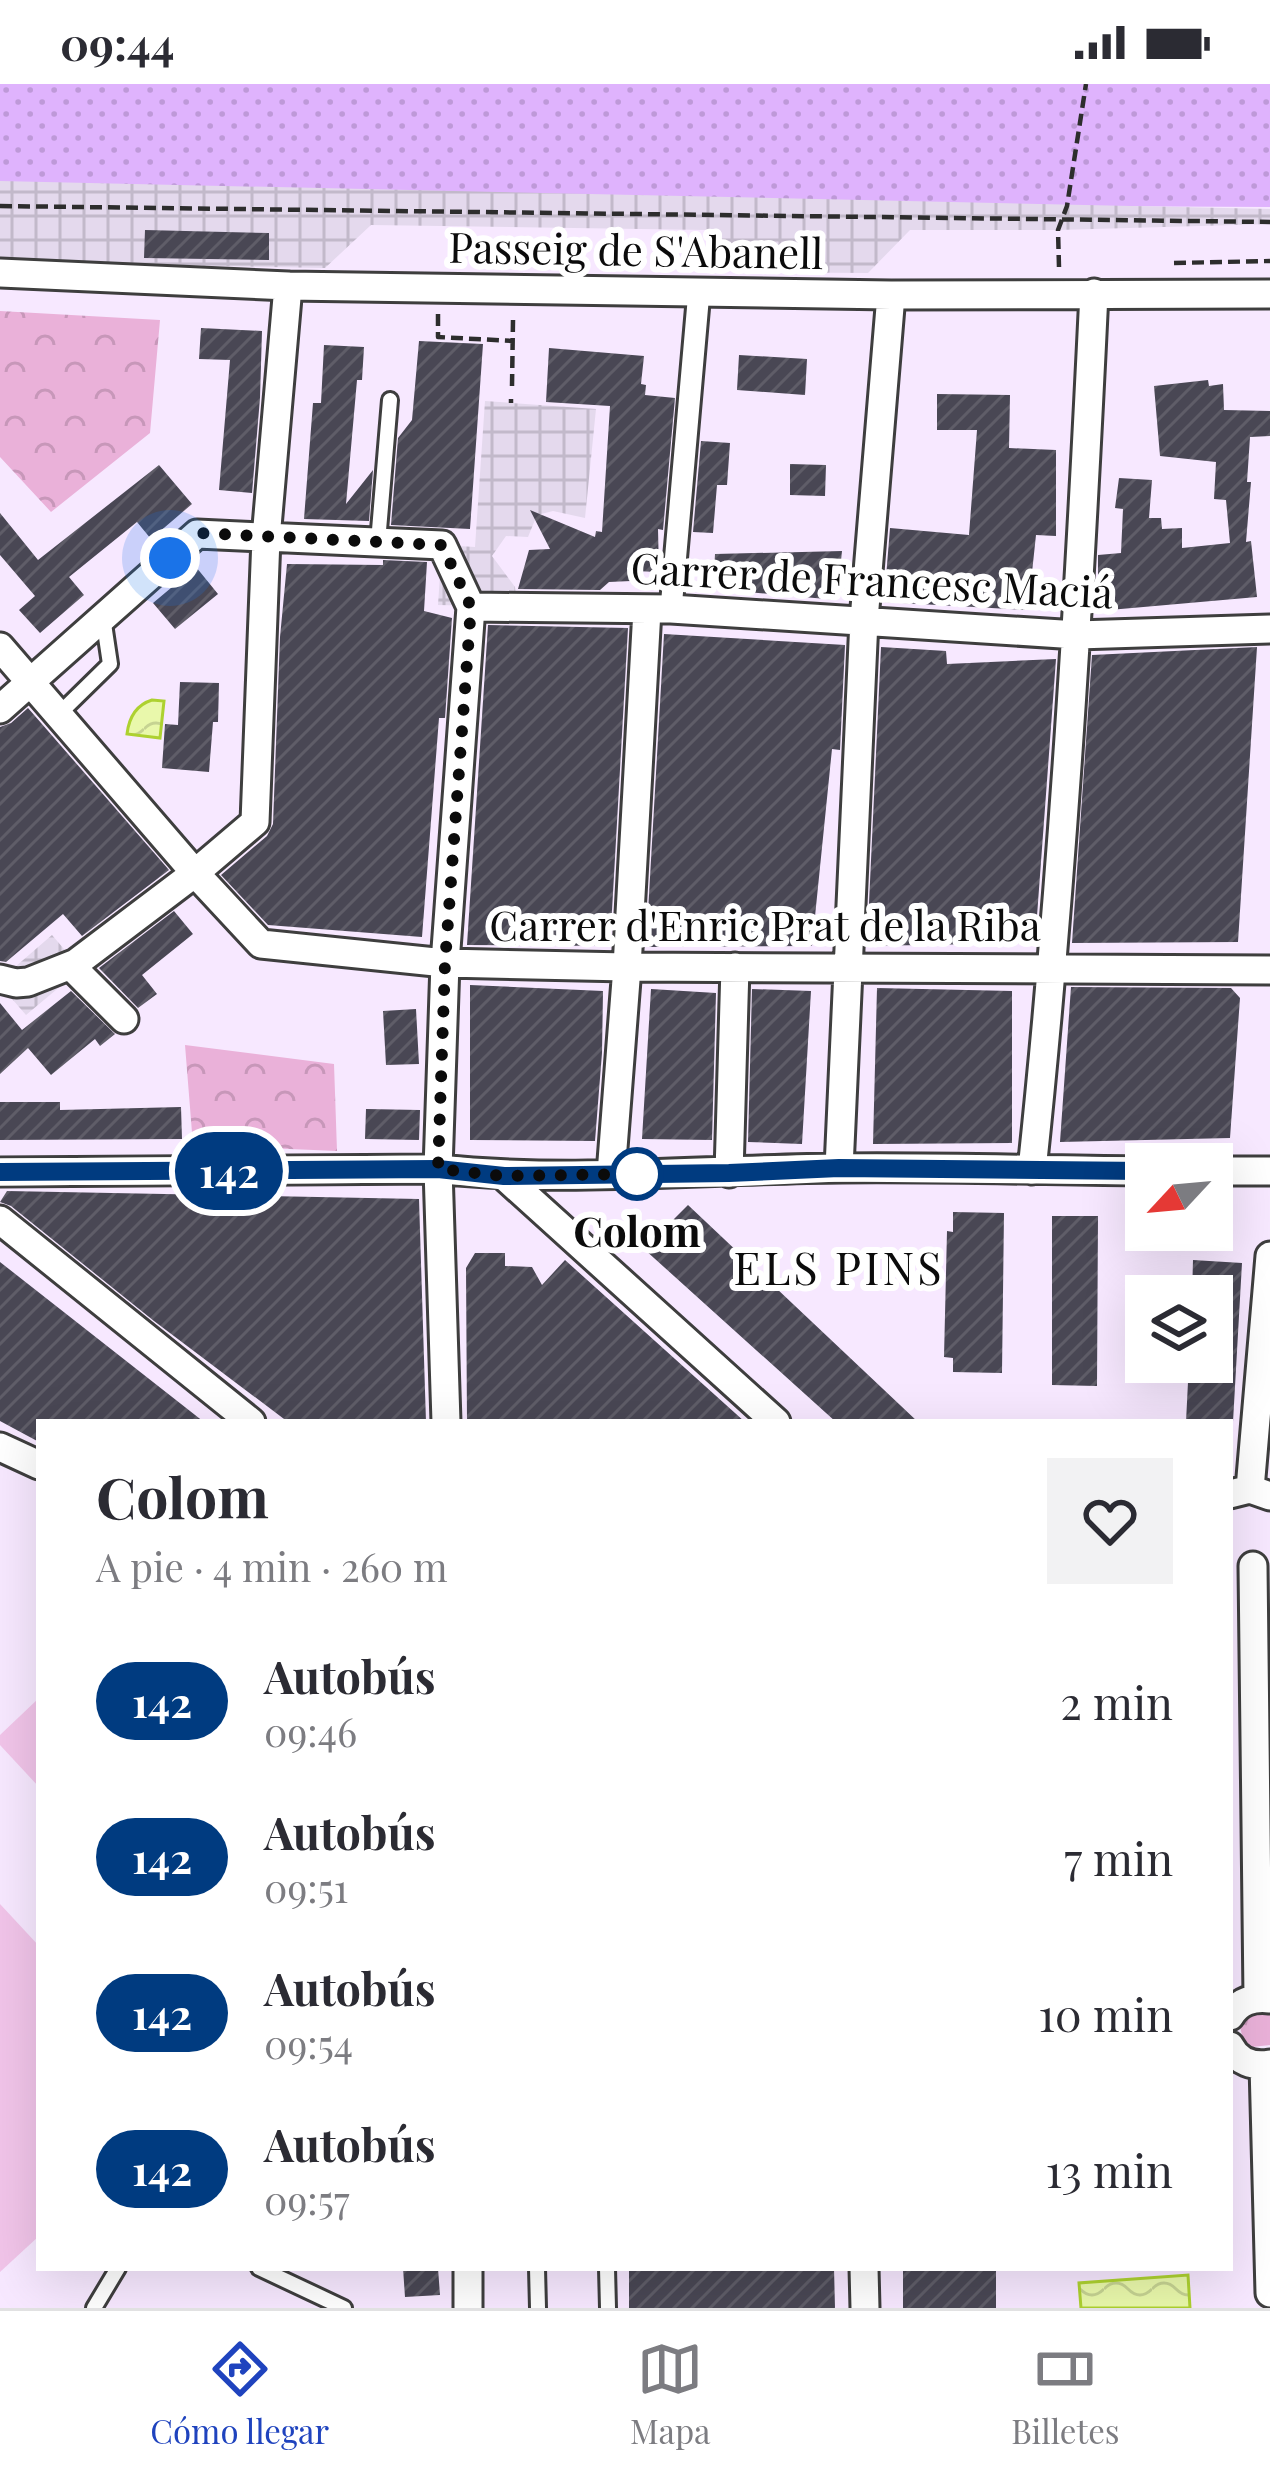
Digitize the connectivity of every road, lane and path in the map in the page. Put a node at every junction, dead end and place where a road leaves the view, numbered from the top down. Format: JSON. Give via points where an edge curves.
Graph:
{"nodes":[{"id":1,"x":1086,"y":84,"type":"edge"},
{"id":2,"x":0,"y":206,"type":"edge"},
{"id":3,"x":1062,"y":220,"type":"junction"},
{"id":4,"x":1270,"y":222,"type":"edge"},
{"id":5,"x":0,"y":273,"type":"edge"},
{"id":6,"x":288,"y":286,"type":"junction"},
{"id":7,"x":699,"y":291,"type":"junction"},
{"id":8,"x":1058,"y":293,"type":"junction"},
{"id":9,"x":1094,"y":293,"type":"junction"},
{"id":10,"x":1270,"y":294,"type":"edge"},
{"id":11,"x":891,"y":295,"type":"junction"},
{"id":12,"x":438,"y":308,"type":"dead end"},
{"id":13,"x":513,"y":315,"type":"dead end"},
{"id":14,"x":513,"y":341,"type":"junction"},
{"id":15,"x":512,"y":386,"type":"dead end"},
{"id":16,"x":390,"y":400,"type":"dead end"},
{"id":17,"x":266,"y":538,"type":"junction"},
{"id":18,"x":378,"y":542,"type":"junction"},
{"id":19,"x":471,"y":607,"type":"junction"},
{"id":20,"x":659,"y":609,"type":"junction"},
{"id":21,"x":104,"y":617,"type":"junction"},
{"id":22,"x":864,"y":620,"type":"junction"},
{"id":23,"x":1270,"y":628,"type":"edge"},
{"id":24,"x":1077,"y":635,"type":"junction"},
{"id":25,"x":0,"y":647,"type":"edge"},
{"id":26,"x":32,"y":682,"type":"junction"},
{"id":27,"x":0,"y":709,"type":"edge"},
{"id":28,"x":59,"y":713,"type":"junction"},
{"id":29,"x":195,"y":873,"type":"junction"},
{"id":30,"x":445,"y":963,"type":"junction"},
{"id":31,"x":71,"y":966,"type":"junction"},
{"id":32,"x":627,"y":967,"type":"junction"},
{"id":33,"x":735,"y":967,"type":"junction"},
{"id":34,"x":849,"y":968,"type":"junction"},
{"id":35,"x":1053,"y":969,"type":"junction"},
{"id":36,"x":1270,"y":970,"type":"edge"},
{"id":37,"x":0,"y":979,"type":"edge"},
{"id":38,"x":124,"y":1019,"type":"dead end"},
{"id":39,"x":839,"y":1168,"type":"junction"},
{"id":40,"x":438,"y":1169,"type":"junction"},
{"id":41,"x":1032,"y":1170,"type":"junction"},
{"id":42,"x":1125,"y":1171,"type":"edge"},
{"id":43,"x":1233,"y":1171,"type":"edge"},
{"id":44,"x":1270,"y":1171,"type":"edge"},
{"id":45,"x":0,"y":1172,"type":"edge"},
{"id":46,"x":729,"y":1173,"type":"junction"},
{"id":47,"x":611,"y":1174,"type":"junction"},
{"id":48,"x":504,"y":1176,"type":"junction"},
{"id":49,"x":0,"y":1220,"type":"edge"},
{"id":50,"x":1270,"y":1256,"type":"edge"},
{"id":51,"x":246,"y":1419,"type":"edge"},
{"id":52,"x":446,"y":1419,"type":"edge"},
{"id":53,"x":773,"y":1419,"type":"edge"},
{"id":54,"x":0,"y":1447,"type":"edge"},
{"id":55,"x":36,"y":1464,"type":"edge"},
{"id":56,"x":1250,"y":1493,"type":"edge"},
{"id":57,"x":1251,"y":1562,"type":"edge"},
{"id":58,"x":1264,"y":1998,"type":"edge"},
{"id":59,"x":1233,"y":2012,"type":"edge"},
{"id":60,"x":1233,"y":2050,"type":"edge"},
{"id":61,"x":1267,"y":2064,"type":"edge"},
{"id":62,"x":116,"y":2271,"type":"edge"},
{"id":63,"x":265,"y":2271,"type":"edge"},
{"id":64,"x":468,"y":2271,"type":"edge"},
{"id":65,"x":537,"y":2271,"type":"edge"},
{"id":66,"x":607,"y":2271,"type":"edge"},
{"id":67,"x":864,"y":2271,"type":"edge"},
{"id":68,"x":1270,"y":2293,"type":"edge"},
{"id":69,"x":94,"y":2308,"type":"edge"},
{"id":70,"x":344,"y":2308,"type":"edge"},
{"id":71,"x":468,"y":2308,"type":"edge"},
{"id":72,"x":538,"y":2308,"type":"edge"},
{"id":73,"x":608,"y":2308,"type":"edge"},
{"id":74,"x":865,"y":2308,"type":"edge"}],
"edges":[{"from":1,"to":3,"type":"path"},
{"from":2,"to":3,"type":"path"},
{"from":3,"to":4,"type":"path"},
{"from":3,"to":8,"type":"path"},
{"from":5,"to":6,"type":"street","name":"Passeig de S'Abanell"},
{"from":6,"to":7,"type":"street","name":"Passeig de S'Abanell"},
{"from":6,"to":17,"type":"street"},
{"from":7,"to":11,"type":"street","name":"Passeig de S'Abanell"},
{"from":7,"to":20,"type":"street"},
{"from":8,"to":9,"type":"street","name":"Passeig de S'Abanell"},
{"from":8,"to":11,"type":"street","name":"Passeig de S'Abanell"},
{"from":9,"to":10,"type":"street","name":"Passeig de S'Abanell"},
{"from":9,"to":24,"type":"street"},
{"from":11,"to":22,"type":"street"},
{"from":12,"to":14,"type":"path","via":[[438,337]]},
{"from":13,"to":14,"type":"path"},
{"from":14,"to":15,"type":"path"},
{"from":16,"to":18,"type":"lane"},
{"from":17,"to":18,"type":"street"},
{"from":17,"to":21,"type":"street","via":[[197,533]]},
{"from":17,"to":29,"type":"street","via":[[255,822]]},
{"from":18,"to":19,"type":"street","via":[[442,545]]},
{"from":19,"to":20,"type":"street","name":"Carrer de Francesc Maciá"},
{"from":19,"to":30,"type":"street"},
{"from":20,"to":22,"type":"street","name":"Carrer de Francesc Maciá"},
{"from":20,"to":32,"type":"street"},
{"from":21,"to":26,"type":"street"},
{"from":21,"to":28,"type":"lane","via":[[110,664]]},
{"from":22,"to":24,"type":"street","name":"Carrer de Francesc Maciá"},
{"from":22,"to":34,"type":"street"},
{"from":23,"to":24,"type":"street","name":"Carrer de Francesc Maciá"},
{"from":24,"to":35,"type":"street"},
{"from":25,"to":26,"type":"street"},
{"from":26,"to":27,"type":"street"},
{"from":26,"to":28,"type":"street"},
{"from":28,"to":29,"type":"street"},
{"from":29,"to":30,"type":"street","name":"Carrer d'Enric Prat de la Riba","via":[[261,944]]},
{"from":29,"to":31,"type":"street"},
{"from":30,"to":32,"type":"street","name":"Carrer d'Enric Prat de la Riba"},
{"from":30,"to":40,"type":"street"},
{"from":31,"to":37,"type":"street","via":[[28,982]]},
{"from":31,"to":38,"type":"street"},
{"from":32,"to":33,"type":"street","name":"Carrer d'Enric Prat de la Riba"},
{"from":32,"to":47,"type":"street"},
{"from":33,"to":34,"type":"street","name":"Carrer d'Enric Prat de la Riba"},
{"from":33,"to":46,"type":"street"},
{"from":34,"to":35,"type":"street","name":"Carrer d'Enric Prat de la Riba"},
{"from":34,"to":39,"type":"street"},
{"from":35,"to":36,"type":"street","name":"Carrer d'Enric Prat de la Riba"},
{"from":35,"to":41,"type":"street"},
{"from":39,"to":41,"type":"street"},
{"from":39,"to":46,"type":"street"},
{"from":40,"to":45,"type":"street"},
{"from":40,"to":48,"type":"street"},
{"from":40,"to":52,"type":"street"},
{"from":41,"to":42,"type":"street"},
{"from":43,"to":44,"type":"street"},
{"from":46,"to":47,"type":"street"},
{"from":47,"to":48,"type":"street"},
{"from":48,"to":53,"type":"street"},
{"from":49,"to":51,"type":"street"},
{"from":50,"to":56,"type":"street"},
{"from":54,"to":55,"type":"street"},
{"from":57,"to":58,"type":"street"},
{"from":58,"to":59,"type":"street"},
{"from":60,"to":61,"type":"street","via":[[1242,2060]]},
{"from":61,"to":68,"type":"street"},
{"from":62,"to":69,"type":"lane"},
{"from":63,"to":70,"type":"lane"},
{"from":64,"to":71,"type":"street"},
{"from":65,"to":72,"type":"lane"},
{"from":66,"to":73,"type":"lane"},
{"from":67,"to":74,"type":"street"}]}
